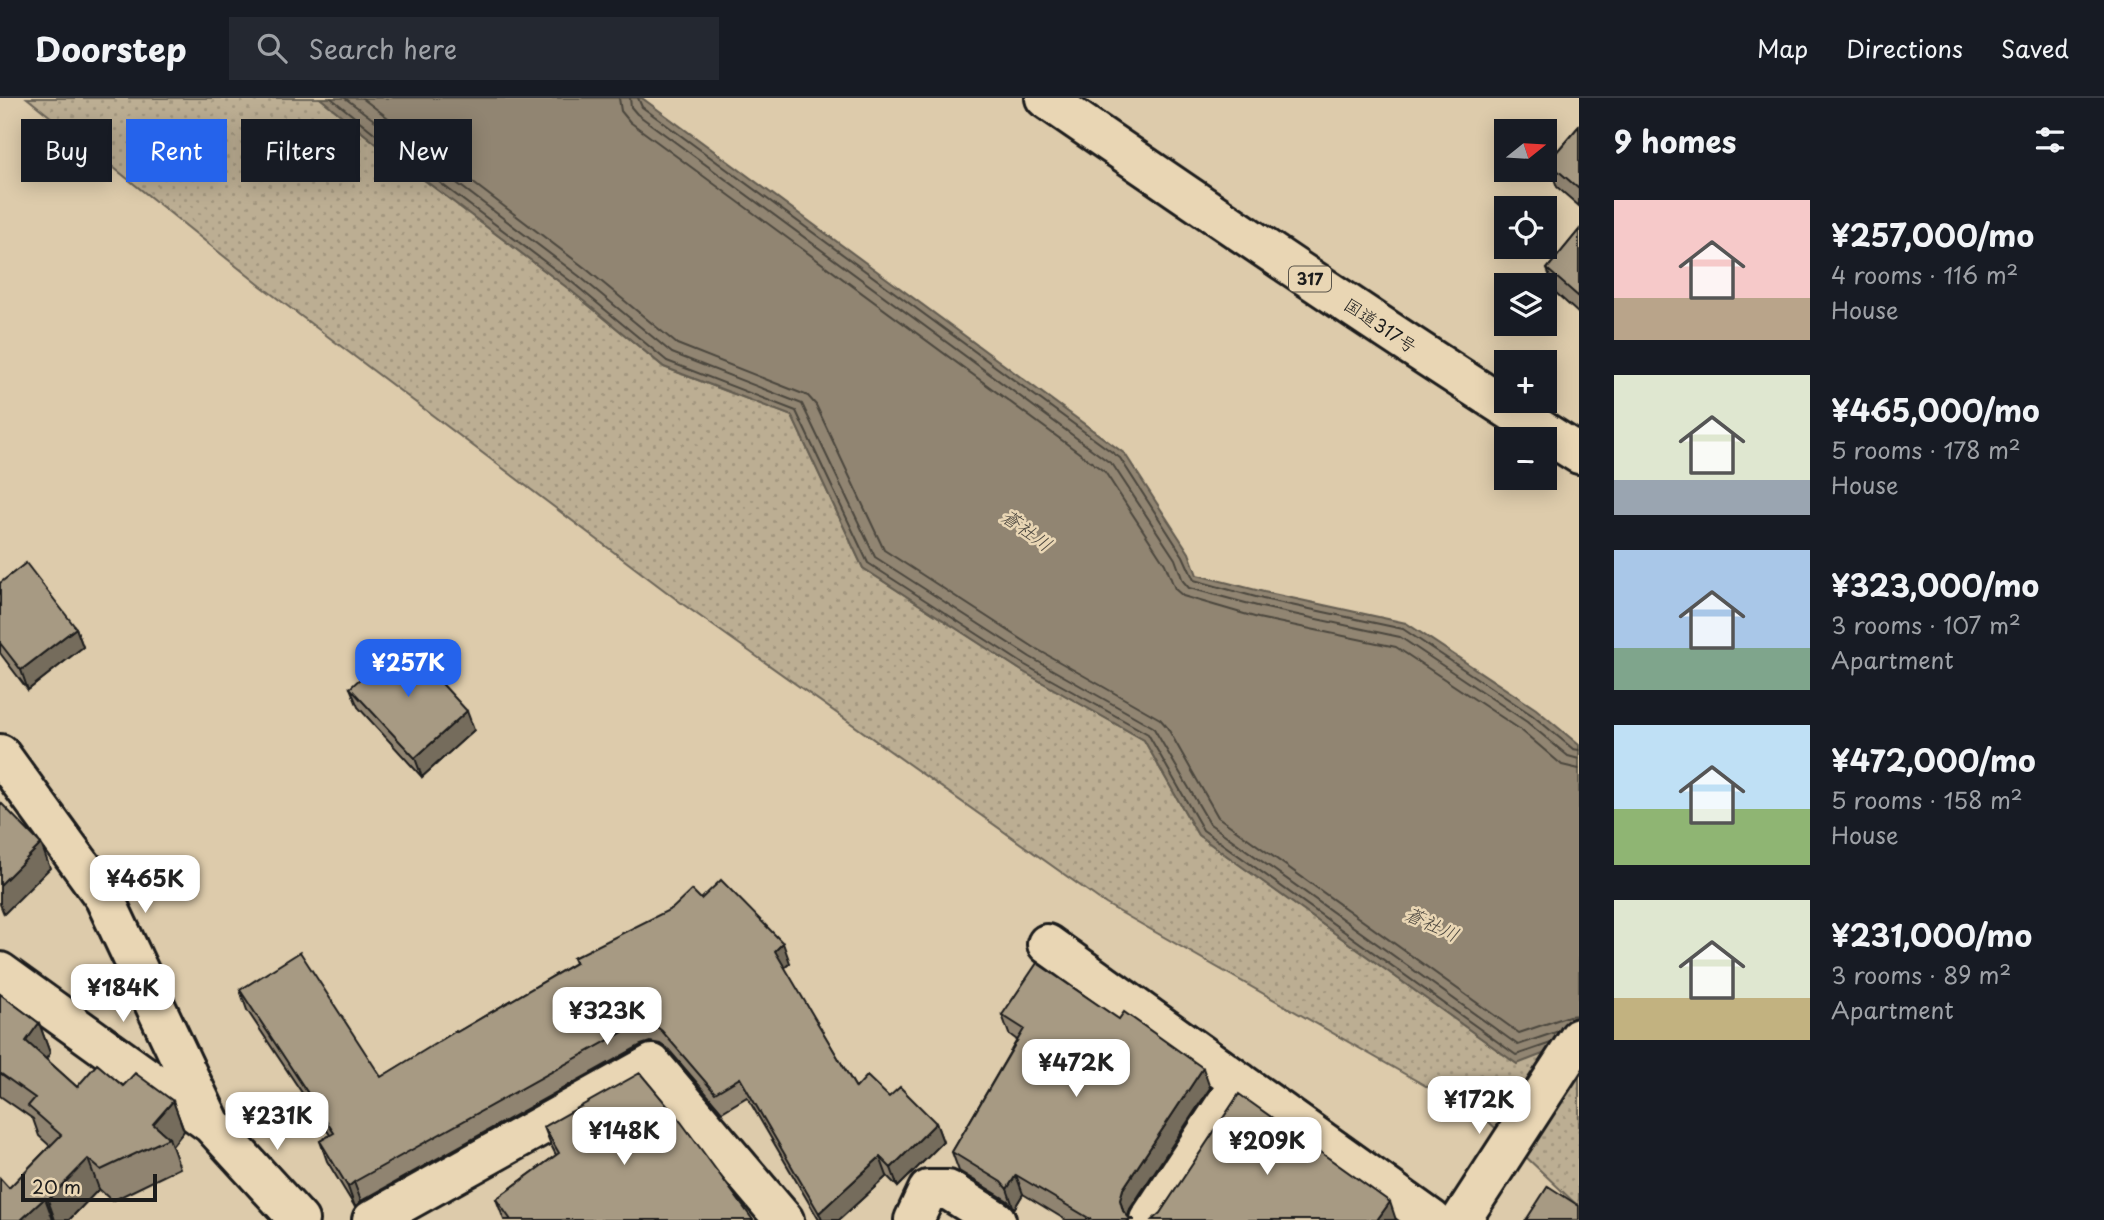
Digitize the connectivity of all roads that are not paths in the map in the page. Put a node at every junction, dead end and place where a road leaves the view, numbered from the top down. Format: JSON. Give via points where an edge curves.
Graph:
{"nodes":[{"id":1,"x":1045,"y":98,"type":"edge"},
{"id":2,"x":1579,"y":454,"type":"edge"},
{"id":3,"x":0,"y":754,"type":"edge"},
{"id":4,"x":1047,"y":944,"type":"dead end"},
{"id":5,"x":0,"y":972,"type":"edge"},
{"id":6,"x":1579,"y":1038,"type":"edge"},
{"id":7,"x":1240,"y":1082,"type":"junction"},
{"id":8,"x":211,"y":1124,"type":"junction"},
{"id":9,"x":299,"y":1220,"type":"edge"},
{"id":10,"x":372,"y":1220,"type":"edge"},
{"id":11,"x":784,"y":1220,"type":"edge"},
{"id":12,"x":914,"y":1220,"type":"edge"},
{"id":13,"x":996,"y":1220,"type":"edge"},
{"id":14,"x":1149,"y":1220,"type":"edge"},
{"id":15,"x":1432,"y":1220,"type":"edge"},
{"id":16,"x":1461,"y":1220,"type":"edge"}],
"edges":[{"from":1,"to":2,"type":"main road","name":"国道317号","number":"317","via":[[1279,259]]},
{"from":3,"to":8,"type":"main road","via":[[104,897]]},
{"from":4,"to":7,"type":"main road"},
{"from":5,"to":8,"type":"main road"},
{"from":6,"to":16,"type":"main road"},
{"from":7,"to":14,"type":"main road"},
{"from":7,"to":15,"type":"main road"},
{"from":8,"to":9,"type":"main road"},
{"from":10,"to":11,"type":"main road","via":[[652,1064]]},
{"from":12,"to":13,"type":"main road","via":[[928,1190],[948,1190]]}]}
